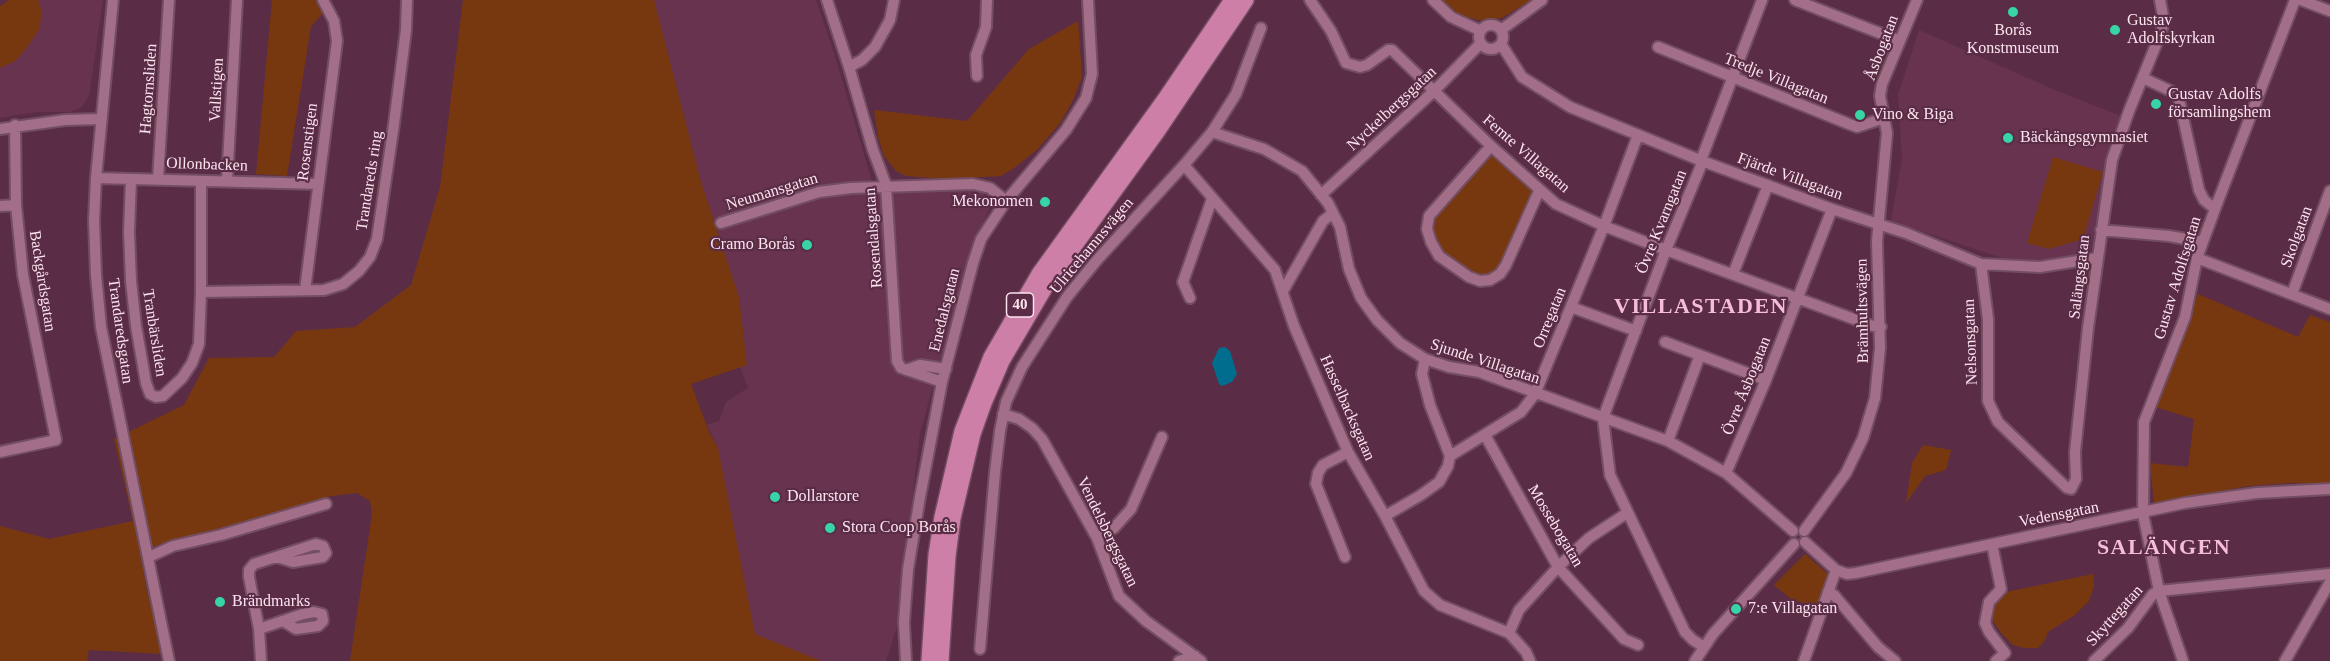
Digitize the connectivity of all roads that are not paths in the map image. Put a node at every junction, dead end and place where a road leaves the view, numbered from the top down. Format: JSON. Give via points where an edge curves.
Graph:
{"nodes":[{"id":1,"x":113,"y":0,"type":"edge"},
{"id":2,"x":169,"y":0,"type":"edge"},
{"id":3,"x":237,"y":0,"type":"edge"},
{"id":4,"x":323,"y":0,"type":"edge"},
{"id":5,"x":407,"y":0,"type":"edge"},
{"id":6,"x":827,"y":0,"type":"edge"},
{"id":7,"x":894,"y":0,"type":"edge"},
{"id":8,"x":987,"y":0,"type":"edge"},
{"id":9,"x":1088,"y":0,"type":"edge"},
{"id":10,"x":1232,"y":0,"type":"edge"},
{"id":11,"x":1246,"y":0,"type":"edge"},
{"id":12,"x":1310,"y":0,"type":"edge"},
{"id":13,"x":1433,"y":0,"type":"edge"},
{"id":14,"x":1542,"y":0,"type":"edge"},
{"id":15,"x":1762,"y":0,"type":"edge"},
{"id":16,"x":1795,"y":0,"type":"edge"},
{"id":17,"x":1917,"y":0,"type":"edge"},
{"id":18,"x":2160,"y":0,"type":"edge"},
{"id":19,"x":2295,"y":0,"type":"edge"},
{"id":20,"x":2301,"y":0,"type":"edge"},
{"id":21,"x":2330,"y":11,"type":"edge"},
{"id":22,"x":1261,"y":28,"type":"dead end"},
{"id":23,"x":1501,"y":30,"type":"junction"},
{"id":24,"x":1481,"y":37,"type":"junction"},
{"id":25,"x":1900,"y":41,"type":"junction"},
{"id":26,"x":1501,"y":44,"type":"junction"},
{"id":27,"x":1658,"y":47,"type":"dead end"},
{"id":28,"x":849,"y":67,"type":"junction"},
{"id":29,"x":976,"y":76,"type":"dead end"},
{"id":30,"x":1732,"y":77,"type":"junction"},
{"id":31,"x":2143,"y":78,"type":"junction"},
{"id":32,"x":1434,"y":91,"type":"junction"},
{"id":33,"x":1883,"y":113,"type":"junction"},
{"id":34,"x":100,"y":119,"type":"junction"},
{"id":35,"x":15,"y":125,"type":"junction"},
{"id":36,"x":0,"y":129,"type":"edge"},
{"id":37,"x":1212,"y":132,"type":"junction"},
{"id":38,"x":1638,"y":135,"type":"junction"},
{"id":39,"x":1491,"y":146,"type":"junction"},
{"id":40,"x":1702,"y":160,"type":"junction"},
{"id":41,"x":1184,"y":165,"type":"junction"},
{"id":42,"x":96,"y":178,"type":"junction"},
{"id":43,"x":131,"y":179,"type":"junction"},
{"id":44,"x":158,"y":179,"type":"junction"},
{"id":45,"x":201,"y":181,"type":"junction"},
{"id":46,"x":227,"y":181,"type":"junction"},
{"id":47,"x":318,"y":184,"type":"junction"},
{"id":48,"x":886,"y":185,"type":"junction"},
{"id":49,"x":1768,"y":185,"type":"junction"},
{"id":50,"x":1539,"y":191,"type":"junction"},
{"id":51,"x":2330,"y":191,"type":"edge"},
{"id":52,"x":1321,"y":195,"type":"junction"},
{"id":53,"x":1212,"y":198,"type":"junction"},
{"id":54,"x":1006,"y":201,"type":"junction"},
{"id":55,"x":16,"y":205,"type":"junction"},
{"id":56,"x":0,"y":206,"type":"edge"},
{"id":57,"x":1832,"y":209,"type":"junction"},
{"id":58,"x":2216,"y":209,"type":"junction"},
{"id":59,"x":1333,"y":213,"type":"junction"},
{"id":60,"x":2325,"y":220,"type":"edge"},
{"id":61,"x":721,"y":223,"type":"dead end"},
{"id":62,"x":1878,"y":224,"type":"junction"},
{"id":63,"x":1604,"y":226,"type":"junction"},
{"id":64,"x":2101,"y":230,"type":"junction"},
{"id":65,"x":2203,"y":242,"type":"junction"},
{"id":66,"x":1666,"y":250,"type":"junction"},
{"id":67,"x":2097,"y":258,"type":"junction"},
{"id":68,"x":2198,"y":258,"type":"junction"},
{"id":69,"x":1981,"y":264,"type":"junction"},
{"id":70,"x":1733,"y":274,"type":"junction"},
{"id":71,"x":305,"y":290,"type":"junction"},
{"id":72,"x":1283,"y":291,"type":"junction"},
{"id":73,"x":201,"y":292,"type":"junction"},
{"id":74,"x":2292,"y":294,"type":"junction"},
{"id":75,"x":1190,"y":298,"type":"dead end"},
{"id":76,"x":1798,"y":299,"type":"junction"},
{"id":77,"x":1571,"y":307,"type":"junction"},
{"id":78,"x":2330,"y":309,"type":"edge"},
{"id":79,"x":1881,"y":327,"type":"junction"},
{"id":80,"x":1636,"y":331,"type":"junction"},
{"id":81,"x":1665,"y":342,"type":"dead end"},
{"id":82,"x":1700,"y":355,"type":"junction"},
{"id":83,"x":1425,"y":359,"type":"junction"},
{"id":84,"x":946,"y":369,"type":"junction"},
{"id":85,"x":906,"y":370,"type":"junction"},
{"id":86,"x":1766,"y":380,"type":"junction"},
{"id":87,"x":942,"y":382,"type":"junction"},
{"id":88,"x":1535,"y":393,"type":"junction"},
{"id":89,"x":1003,"y":414,"type":"junction"},
{"id":90,"x":1603,"y":418,"type":"junction"},
{"id":91,"x":1485,"y":435,"type":"junction"},
{"id":92,"x":1162,"y":436,"type":"dead end"},
{"id":93,"x":1668,"y":441,"type":"junction"},
{"id":94,"x":0,"y":452,"type":"edge"},
{"id":95,"x":1348,"y":452,"type":"junction"},
{"id":96,"x":1450,"y":456,"type":"junction"},
{"id":97,"x":1726,"y":473,"type":"junction"},
{"id":98,"x":2073,"y":485,"type":"joint"},
{"id":99,"x":2330,"y":489,"type":"edge"},
{"id":100,"x":326,"y":504,"type":"dead end"},
{"id":101,"x":1627,"y":513,"type":"junction"},
{"id":102,"x":2143,"y":514,"type":"junction"},
{"id":103,"x":1385,"y":516,"type":"junction"},
{"id":104,"x":1799,"y":537,"type":"junction"},
{"id":105,"x":1097,"y":538,"type":"junction"},
{"id":106,"x":1992,"y":544,"type":"junction"},
{"id":107,"x":149,"y":557,"type":"junction"},
{"id":108,"x":277,"y":557,"type":"dead end"},
{"id":109,"x":1346,"y":557,"type":"dead end"},
{"id":110,"x":1558,"y":567,"type":"junction"},
{"id":111,"x":1836,"y":570,"type":"junction"},
{"id":112,"x":2330,"y":574,"type":"edge"},
{"id":113,"x":2330,"y":582,"type":"edge"},
{"id":114,"x":2159,"y":591,"type":"junction"},
{"id":115,"x":1828,"y":592,"type":"junction"},
{"id":116,"x":283,"y":621,"type":"dead end"},
{"id":117,"x":259,"y":629,"type":"junction"},
{"id":118,"x":1509,"y":633,"type":"junction"},
{"id":119,"x":1638,"y":645,"type":"dead end"},
{"id":120,"x":1704,"y":647,"type":"junction"},
{"id":121,"x":980,"y":648,"type":"dead end"},
{"id":122,"x":1198,"y":659,"type":"edge"},
{"id":123,"x":169,"y":661,"type":"edge"},
{"id":124,"x":261,"y":661,"type":"edge"},
{"id":125,"x":906,"y":661,"type":"edge"},
{"id":126,"x":929,"y":661,"type":"edge"},
{"id":127,"x":941,"y":661,"type":"edge"},
{"id":128,"x":1179,"y":661,"type":"edge"},
{"id":129,"x":1530,"y":661,"type":"edge"},
{"id":130,"x":1695,"y":661,"type":"edge"},
{"id":131,"x":1804,"y":661,"type":"edge"},
{"id":132,"x":1895,"y":661,"type":"edge"},
{"id":133,"x":1996,"y":661,"type":"edge"},
{"id":134,"x":2094,"y":661,"type":"edge"},
{"id":135,"x":2183,"y":661,"type":"edge"},
{"id":136,"x":2285,"y":661,"type":"edge"}],
"edges":[{"from":1,"to":34,"type":"street","name":"Trandaredsgatan"},
{"from":2,"to":44,"type":"street","name":"Hagtornsliden"},
{"from":3,"to":46,"type":"street","name":"Vallstigen"},
{"from":4,"to":47,"type":"street","name":"Rosenstigen","via":[[334,21],[337,41]]},
{"from":5,"to":71,"type":"street","name":"Trandareds ring","via":[[377,240],[370,257],[343,284]]},
{"from":6,"to":28,"type":"street","name":"Rosendalsgatan"},
{"from":7,"to":28,"type":"street","via":[[890,20],[875,47]]},
{"from":8,"to":29,"type":"street"},
{"from":9,"to":54,"type":"street","name":"Enedalsgatan","via":[[1092,74],[1086,98],[1066,130]]},
{"from":10,"to":126,"type":"highway","number":"40","via":[[1039,274],[991,357],[962,431],[942,517]]},
{"from":11,"to":127,"type":"highway","number":"40","via":[[1164,122],[1048,281],[1002,361],[973,434],[953,518]]},
{"from":12,"to":32,"type":"street","name":"Femte Villagatan","via":[[1346,63],[1360,67],[1392,50]]},
{"from":13,"to":24,"type":"street"},
{"from":14,"to":23,"type":"street"},
{"from":15,"to":30,"type":"street","name":"Övre Kvarngatan"},
{"from":16,"to":25,"type":"street"},
{"from":17,"to":25,"type":"street","name":"Åsbogatan"},
{"from":18,"to":31,"type":"street","via":[[2162,30]]},
{"from":19,"to":58,"type":"street"},
{"from":20,"to":21,"type":"street"},
{"from":22,"to":37,"type":"street","name":"Ulricehamnsvägen","via":[[1236,94]]},
{"from":23,"to":24,"type":"street","via":[[1491,26]]},
{"from":23,"to":26,"type":"street"},
{"from":24,"to":26,"type":"street","via":[[1490,49]]},
{"from":24,"to":32,"type":"street","name":"Nyckelbergsgatan"},
{"from":25,"to":33,"type":"street","name":"Åsbogatan","via":[[1882,84]]},
{"from":26,"to":38,"type":"street","name":"Fjärde Villagatan","via":[[1531,84],[1570,107]]},
{"from":27,"to":30,"type":"street","name":"Tredje Villagatan"},
{"from":28,"to":48,"type":"street","name":"Rosendalsgatan"},
{"from":30,"to":33,"type":"street","name":"Tredje Villagatan","via":[[1857,126]]},
{"from":30,"to":40,"type":"street","name":"Övre Kvarngatan"},
{"from":31,"to":58,"type":"street","name":"Gustav Adolfsgatan","via":[[2173,92],[2179,99],[2199,190]]},
{"from":31,"to":64,"type":"street","name":"Salängsgatan","via":[[2112,160]]},
{"from":32,"to":39,"type":"street","name":"Femte Villagatan"},
{"from":32,"to":52,"type":"street","name":"Nyckelbergsgatan"},
{"from":33,"to":62,"type":"street","name":"Brämhultsvägen","via":[[1887,132]]},
{"from":34,"to":35,"type":"street"},
{"from":34,"to":42,"type":"street","name":"Trandaredsgatan"},
{"from":35,"to":36,"type":"street"},
{"from":35,"to":55,"type":"street","name":"Backgårdsgatan"},
{"from":37,"to":41,"type":"street","name":"Ulricehamnsvägen"},
{"from":37,"to":52,"type":"street","name":"Sjunde Villagatan","via":[[1284,159],[1302,171]]},
{"from":38,"to":40,"type":"street","name":"Fjärde Villagatan"},
{"from":38,"to":63,"type":"street","name":"Orregatan"},
{"from":39,"to":50,"type":"street","name":"Femte Villagatan"},
{"from":39,"to":50,"type":"street","via":[[1429,216],[1427,229],[1439,256],[1480,281],[1500,274]]},
{"from":40,"to":49,"type":"street","name":"Fjärde Villagatan"},
{"from":40,"to":66,"type":"street","name":"Övre Kvarngatan"},
{"from":41,"to":53,"type":"street","name":"Hasselbacksgatan"},
{"from":41,"to":89,"type":"street","name":"Ulricehamnsvägen","via":[[1067,297],[1022,367]]},
{"from":42,"to":43,"type":"street","name":"Ollonbacken"},
{"from":42,"to":107,"type":"street","name":"Trandaredsgatan","via":[[94,220],[101,327]]},
{"from":43,"to":44,"type":"street","name":"Ollonbacken"},
{"from":43,"to":73,"type":"street","name":"Tranbärsliden","via":[[131,281],[146,383],[153,396],[163,396],[172,389],[192,363],[200,337]]},
{"from":44,"to":45,"type":"street","name":"Ollonbacken"},
{"from":45,"to":46,"type":"street","name":"Ollonbacken"},
{"from":45,"to":73,"type":"street","name":"Tranbärsliden"},
{"from":46,"to":47,"type":"street","name":"Ollonbacken"},
{"from":47,"to":71,"type":"street","name":"Rosenstigen"},
{"from":48,"to":54,"type":"street","name":"Neumansgatan","via":[[973,184],[990,188]]},
{"from":48,"to":61,"type":"street","name":"Neumansgatan","via":[[819,192]]},
{"from":48,"to":85,"type":"street","name":"Rosendalsgatan","via":[[897,361]]},
{"from":49,"to":57,"type":"street","name":"Fjärde Villagatan"},
{"from":49,"to":70,"type":"street"},
{"from":50,"to":63,"type":"street","name":"Femte Villagatan","via":[[1556,204]]},
{"from":51,"to":60,"type":"street","name":"Skolgatan"},
{"from":52,"to":59,"type":"street","name":"Sjunde Villagatan"},
{"from":53,"to":72,"type":"street","name":"Hasselbacksgatan","via":[[1275,270]]},
{"from":53,"to":75,"type":"street","via":[[1183,282]]},
{"from":54,"to":84,"type":"street","name":"Enedalsgatan","via":[[981,239]]},
{"from":55,"to":56,"type":"street"},
{"from":55,"to":94,"type":"street","name":"Backgårdsgatan","via":[[23,275],[56,440]]},
{"from":57,"to":62,"type":"street","name":"Fjärde Villagatan"},
{"from":57,"to":76,"type":"street","name":"Övre Åsbogatan"},
{"from":58,"to":65,"type":"street","name":"Gustav Adolfsgatan"},
{"from":59,"to":72,"type":"street","via":[[1323,221]]},
{"from":59,"to":83,"type":"street","name":"Sjunde Villagatan","via":[[1361,298],[1392,336]]},
{"from":60,"to":74,"type":"street","name":"Skolgatan"},
{"from":62,"to":69,"type":"street","name":"Fjärde Villagatan"},
{"from":62,"to":79,"type":"street","name":"Brämhultsvägen"},
{"from":63,"to":66,"type":"street","name":"Femte Villagatan"},
{"from":63,"to":77,"type":"street","name":"Orregatan"},
{"from":64,"to":65,"type":"street"},
{"from":64,"to":67,"type":"street","name":"Salängsgatan"},
{"from":65,"to":68,"type":"street","name":"Gustav Adolfsgatan"},
{"from":66,"to":70,"type":"street","name":"Femte Villagatan"},
{"from":66,"to":80,"type":"street","name":"Övre Kvarngatan"},
{"from":67,"to":69,"type":"street","name":"Fjärde Villagatan","via":[[2040,267]]},
{"from":67,"to":98,"type":"street","name":"Salängsgatan"},
{"from":68,"to":74,"type":"street"},
{"from":68,"to":102,"type":"street","name":"Gustav Adolfsgatan","via":[[2185,317],[2144,422]]},
{"from":69,"to":98,"type":"street","name":"Nelsonsgatan","via":[[1988,319],[1988,401],[1998,422],[2067,488]]},
{"from":70,"to":76,"type":"street","name":"Femte Villagatan"},
{"from":71,"to":73,"type":"street","name":"Trandareds ring"},
{"from":72,"to":95,"type":"street","name":"Hasselbacksgatan"},
{"from":74,"to":78,"type":"street"},
{"from":76,"to":79,"type":"street","name":"Femte Villagatan"},
{"from":76,"to":86,"type":"street","name":"Övre Åsbogatan"},
{"from":77,"to":80,"type":"street"},
{"from":77,"to":88,"type":"street","name":"Orregatan"},
{"from":79,"to":104,"type":"street","name":"Brämhultsvägen","via":[[1875,398],[1863,438],[1846,473]]},
{"from":80,"to":90,"type":"street","name":"Övre Kvarngatan"},
{"from":81,"to":82,"type":"street"},
{"from":82,"to":86,"type":"street"},
{"from":82,"to":93,"type":"street"},
{"from":83,"to":88,"type":"street","name":"Sjunde Villagatan","via":[[1449,368],[1479,372]]},
{"from":83,"to":96,"type":"street","via":[[1422,374]]},
{"from":84,"to":85,"type":"street","via":[[921,365]]},
{"from":84,"to":87,"type":"street","name":"Enedalsgatan"},
{"from":85,"to":87,"type":"street"},
{"from":86,"to":97,"type":"street","name":"Övre Åsbogatan"},
{"from":87,"to":125,"type":"street","name":"Enedalsgatan","via":[[908,569]]},
{"from":88,"to":90,"type":"street","name":"Sjunde Villagatan"},
{"from":88,"to":91,"type":"street","name":"Orregatan","via":[[1521,411]]},
{"from":89,"to":105,"type":"street","name":"Vendelsbergsgatan","via":[[1019,419],[1042,440]]},
{"from":89,"to":121,"type":"street","name":"Ulricehamnsvägen"},
{"from":90,"to":93,"type":"street","name":"Sjunde Villagatan"},
{"from":90,"to":101,"type":"street","name":"Övre Kvarngatan","via":[[1607,465]]},
{"from":91,"to":96,"type":"street","name":"Orregatan"},
{"from":91,"to":110,"type":"street","name":"Mossebogatan"},
{"from":92,"to":105,"type":"street","via":[[1131,509],[1114,528]]},
{"from":93,"to":97,"type":"street","name":"Sjunde Villagatan"},
{"from":95,"to":103,"type":"street","name":"Hasselbacksgatan"},
{"from":95,"to":109,"type":"street","via":[[1323,465],[1316,484]]},
{"from":96,"to":103,"type":"street","via":[[1439,482]]},
{"from":97,"to":104,"type":"street","name":"Sjunde Villagatan"},
{"from":99,"to":102,"type":"street","name":"Vedensgatan","via":[[2236,495]]},
{"from":100,"to":107,"type":"street","via":[[173,546]]},
{"from":101,"to":110,"type":"street","via":[[1589,538]]},
{"from":101,"to":120,"type":"street","name":"Övre Kvarngatan","via":[[1686,632]]},
{"from":102,"to":106,"type":"street","name":"Vedensgatan"},
{"from":102,"to":114,"type":"street","name":"Gustav Adolfsgatan"},
{"from":103,"to":118,"type":"street","name":"Hasselbacksgatan","via":[[1424,591],[1440,605]]},
{"from":104,"to":111,"type":"street"},
{"from":104,"to":120,"type":"street","name":"Brämhultsvägen"},
{"from":105,"to":122,"type":"street","name":"Vendelsbergsgatan","via":[[1119,596]]},
{"from":106,"to":111,"type":"street","name":"Vedensgatan","via":[[1856,573]]},
{"from":106,"to":133,"type":"street","via":[[2001,589],[1989,602],[1985,623],[2005,652]]},
{"from":107,"to":123,"type":"street","name":"Trandaredsgatan"},
{"from":108,"to":117,"type":"street","via":[[254,564],[249,570]]},
{"from":110,"to":118,"type":"street","via":[[1520,609]]},
{"from":110,"to":119,"type":"street","name":"Mossebogatan","via":[[1623,639]]},
{"from":111,"to":115,"type":"street"},
{"from":112,"to":114,"type":"street"},
{"from":113,"to":136,"type":"street"},
{"from":114,"to":134,"type":"street","name":"Skyttegatan"},
{"from":114,"to":135,"type":"street","name":"Gustav Adolfsgatan"},
{"from":115,"to":131,"type":"street"},
{"from":115,"to":132,"type":"street"},
{"from":116,"to":117,"type":"street"},
{"from":117,"to":124,"type":"street"},
{"from":118,"to":129,"type":"street","name":"Hasselbacksgatan"},
{"from":120,"to":130,"type":"street","name":"Brämhultsvägen"},
{"from":122,"to":128,"type":"street"}]}
